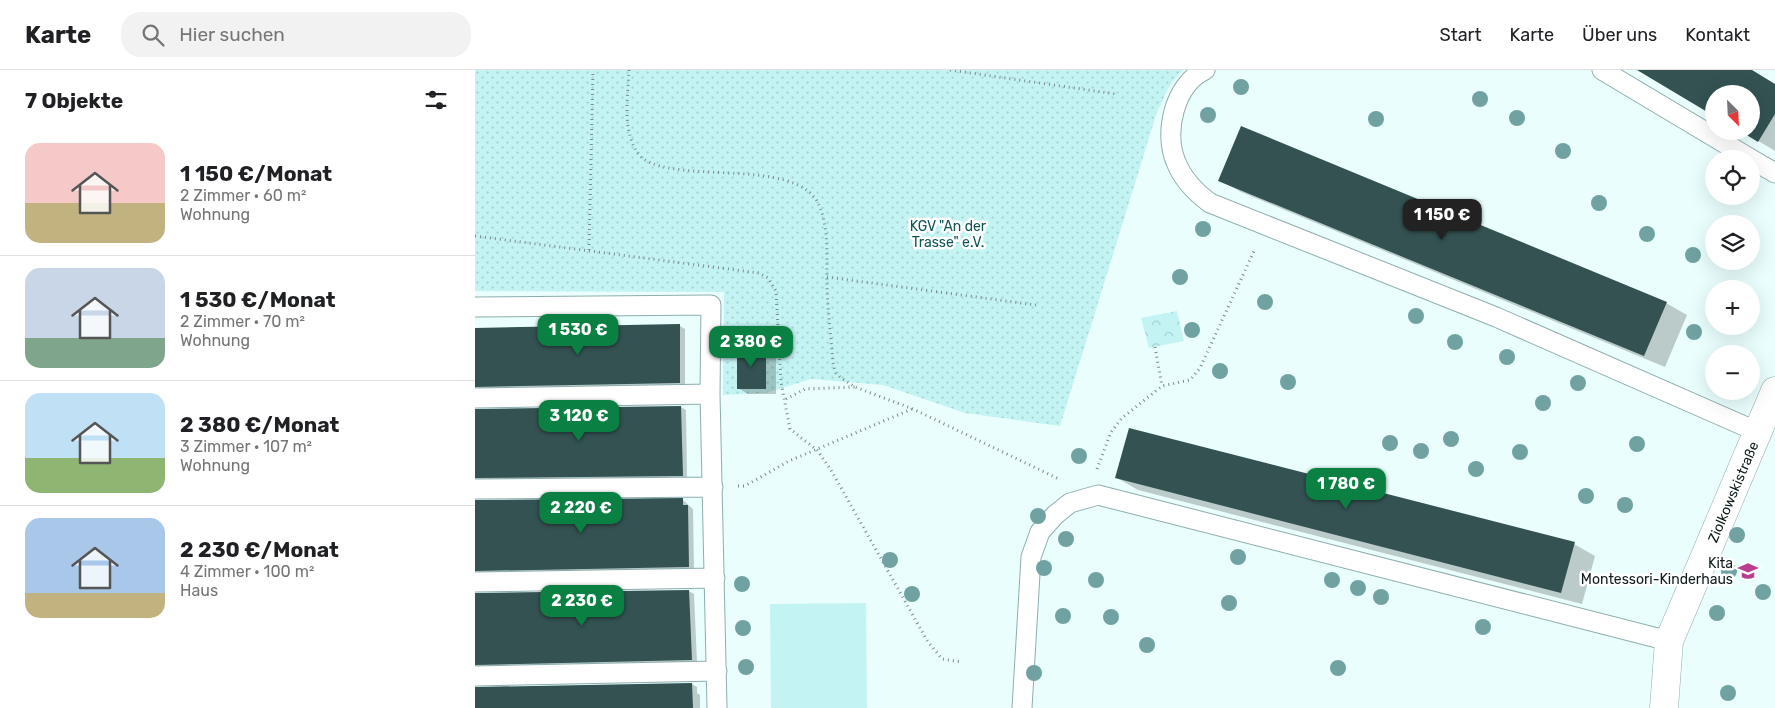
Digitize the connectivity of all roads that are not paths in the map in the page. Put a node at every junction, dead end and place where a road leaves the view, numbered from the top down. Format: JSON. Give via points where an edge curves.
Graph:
{"nodes":[{"id":1,"x":1205,"y":70,"type":"edge"},
{"id":2,"x":1602,"y":70,"type":"edge"},
{"id":3,"x":1736,"y":150,"type":"edge"},
{"id":4,"x":1760,"y":164,"type":"edge"},
{"id":5,"x":1775,"y":173,"type":"edge"},
{"id":6,"x":475,"y":307,"type":"edge"},
{"id":7,"x":1775,"y":391,"type":"edge"},
{"id":8,"x":710,"y":394,"type":"junction"},
{"id":9,"x":475,"y":398,"type":"edge"},
{"id":10,"x":1758,"y":432,"type":"junction"},
{"id":11,"x":713,"y":487,"type":"junction"},
{"id":12,"x":475,"y":489,"type":"edge"},
{"id":13,"x":715,"y":578,"type":"junction"},
{"id":14,"x":475,"y":582,"type":"edge"},
{"id":15,"x":1669,"y":641,"type":"junction"},
{"id":16,"x":717,"y":671,"type":"junction"},
{"id":17,"x":475,"y":676,"type":"edge"},
{"id":18,"x":717,"y":708,"type":"edge"},
{"id":19,"x":1022,"y":708,"type":"edge"},
{"id":20,"x":1664,"y":708,"type":"edge"}],
"edges":[{"from":1,"to":10,"type":"lane","via":[[1177,99],[1171,142],[1175,161],[1184,177],[1195,192],[1210,203],[1496,317]]},
{"from":2,"to":3,"type":"lane"},
{"from":4,"to":5,"type":"lane"},
{"from":6,"to":8,"type":"lane","via":[[711,305]]},
{"from":7,"to":10,"type":"street","name":"Ziolkowskistraße"},
{"from":8,"to":9,"type":"lane"},
{"from":8,"to":11,"type":"lane"},
{"from":10,"to":15,"type":"street","name":"Ziolkowskistraße"},
{"from":11,"to":12,"type":"lane"},
{"from":11,"to":13,"type":"lane"},
{"from":13,"to":14,"type":"lane"},
{"from":13,"to":16,"type":"lane"},
{"from":15,"to":19,"type":"lane","via":[[1098,495],[1070,503],[1055,515],[1040,532],[1031,557]]},
{"from":15,"to":20,"type":"street","name":"Ziolkowskistraße"},
{"from":16,"to":17,"type":"lane"},
{"from":16,"to":18,"type":"lane"}]}
